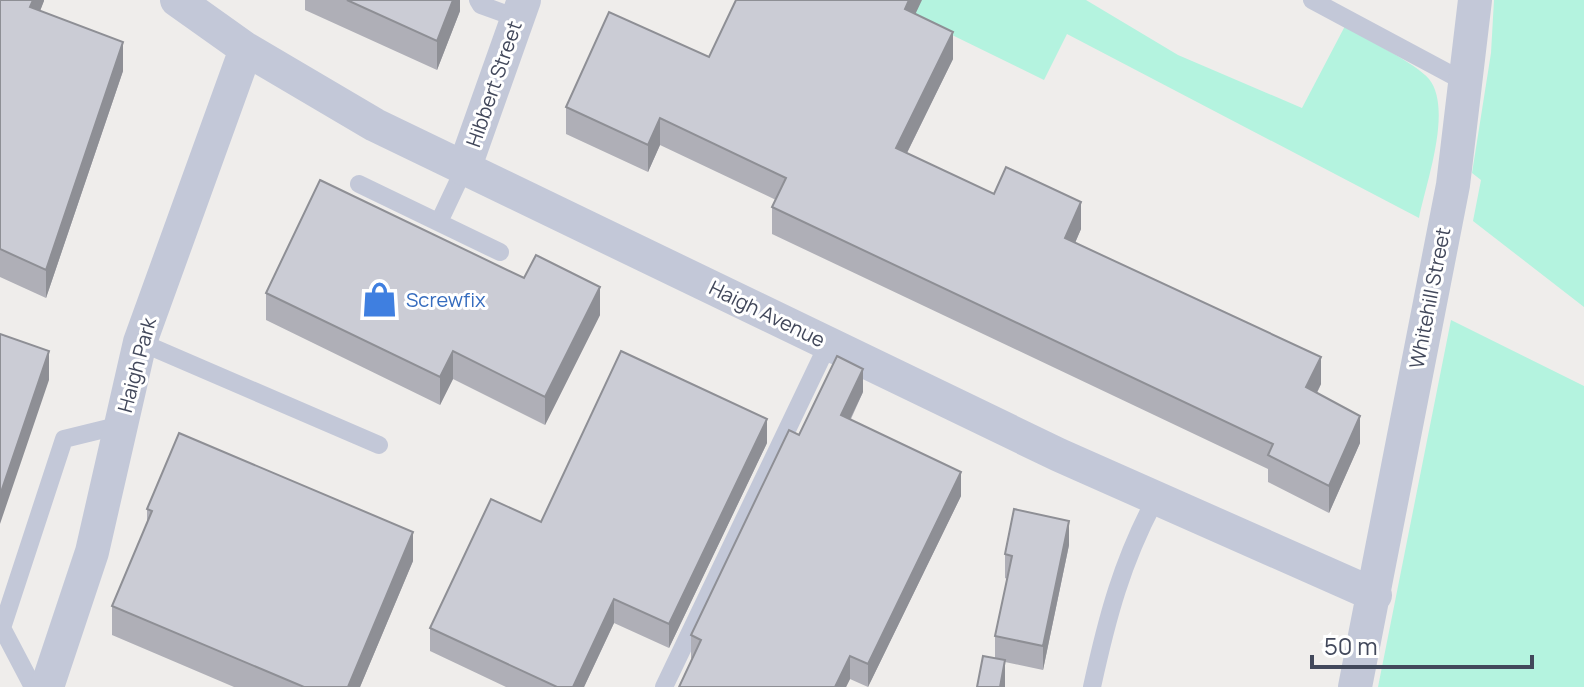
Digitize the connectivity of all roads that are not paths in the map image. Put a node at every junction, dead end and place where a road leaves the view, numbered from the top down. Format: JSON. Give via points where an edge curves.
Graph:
{"nodes":[{"id":1,"x":177,"y":0,"type":"edge"},
{"id":2,"x":478,"y":0,"type":"edge"},
{"id":3,"x":1312,"y":0,"type":"edge"},
{"id":4,"x":1475,"y":0,"type":"edge"},
{"id":5,"x":520,"y":9,"type":"edge"},
{"id":6,"x":246,"y":49,"type":"junction"},
{"id":7,"x":1465,"y":82,"type":"junction"},
{"id":8,"x":464,"y":169,"type":"junction"},
{"id":9,"x":359,"y":184,"type":"dead end"},
{"id":10,"x":439,"y":222,"type":"junction"},
{"id":11,"x":500,"y":252,"type":"dead end"},
{"id":12,"x":140,"y":342,"type":"junction"},
{"id":13,"x":828,"y":344,"type":"junction"},
{"id":14,"x":121,"y":425,"type":"junction"},
{"id":15,"x":379,"y":445,"type":"dead end"},
{"id":16,"x":1156,"y":498,"type":"junction"},
{"id":17,"x":1375,"y":595,"type":"junction"},
{"id":18,"x":1,"y":628,"type":"edge"},
{"id":19,"x":33,"y":687,"type":"edge"},
{"id":20,"x":47,"y":687,"type":"edge"},
{"id":21,"x":664,"y":687,"type":"edge"},
{"id":22,"x":1092,"y":687,"type":"edge"},
{"id":23,"x":1355,"y":687,"type":"edge"}],
"edges":[{"from":1,"to":6,"type":"street","name":"Haigh Avenue"},
{"from":2,"to":5,"type":"lane","via":[[481,5]]},
{"from":3,"to":7,"type":"lane"},
{"from":4,"to":7,"type":"street","name":"Whitehill Street"},
{"from":5,"to":8,"type":"street","name":"Hibbert Street"},
{"from":6,"to":8,"type":"street","name":"Haigh Avenue","via":[[375,125]]},
{"from":6,"to":12,"type":"street","name":"Haigh Park"},
{"from":7,"to":17,"type":"street","name":"Whitehill Street","via":[[1453,185]]},
{"from":8,"to":10,"type":"lane"},
{"from":8,"to":13,"type":"street","name":"Haigh Avenue"},
{"from":9,"to":10,"type":"lane"},
{"from":10,"to":11,"type":"lane"},
{"from":12,"to":14,"type":"street","name":"Haigh Park"},
{"from":12,"to":15,"type":"lane"},
{"from":13,"to":16,"type":"street","name":"Haigh Avenue"},
{"from":13,"to":21,"type":"lane"},
{"from":14,"to":18,"type":"lane","via":[[64,439]]},
{"from":14,"to":20,"type":"street","name":"Haigh Park","via":[[92,552]]},
{"from":16,"to":17,"type":"street","name":"Haigh Avenue"},
{"from":16,"to":22,"type":"lane","via":[[1109,606]]},
{"from":17,"to":23,"type":"street","name":"Whitehill Street"},
{"from":18,"to":19,"type":"lane"}]}
